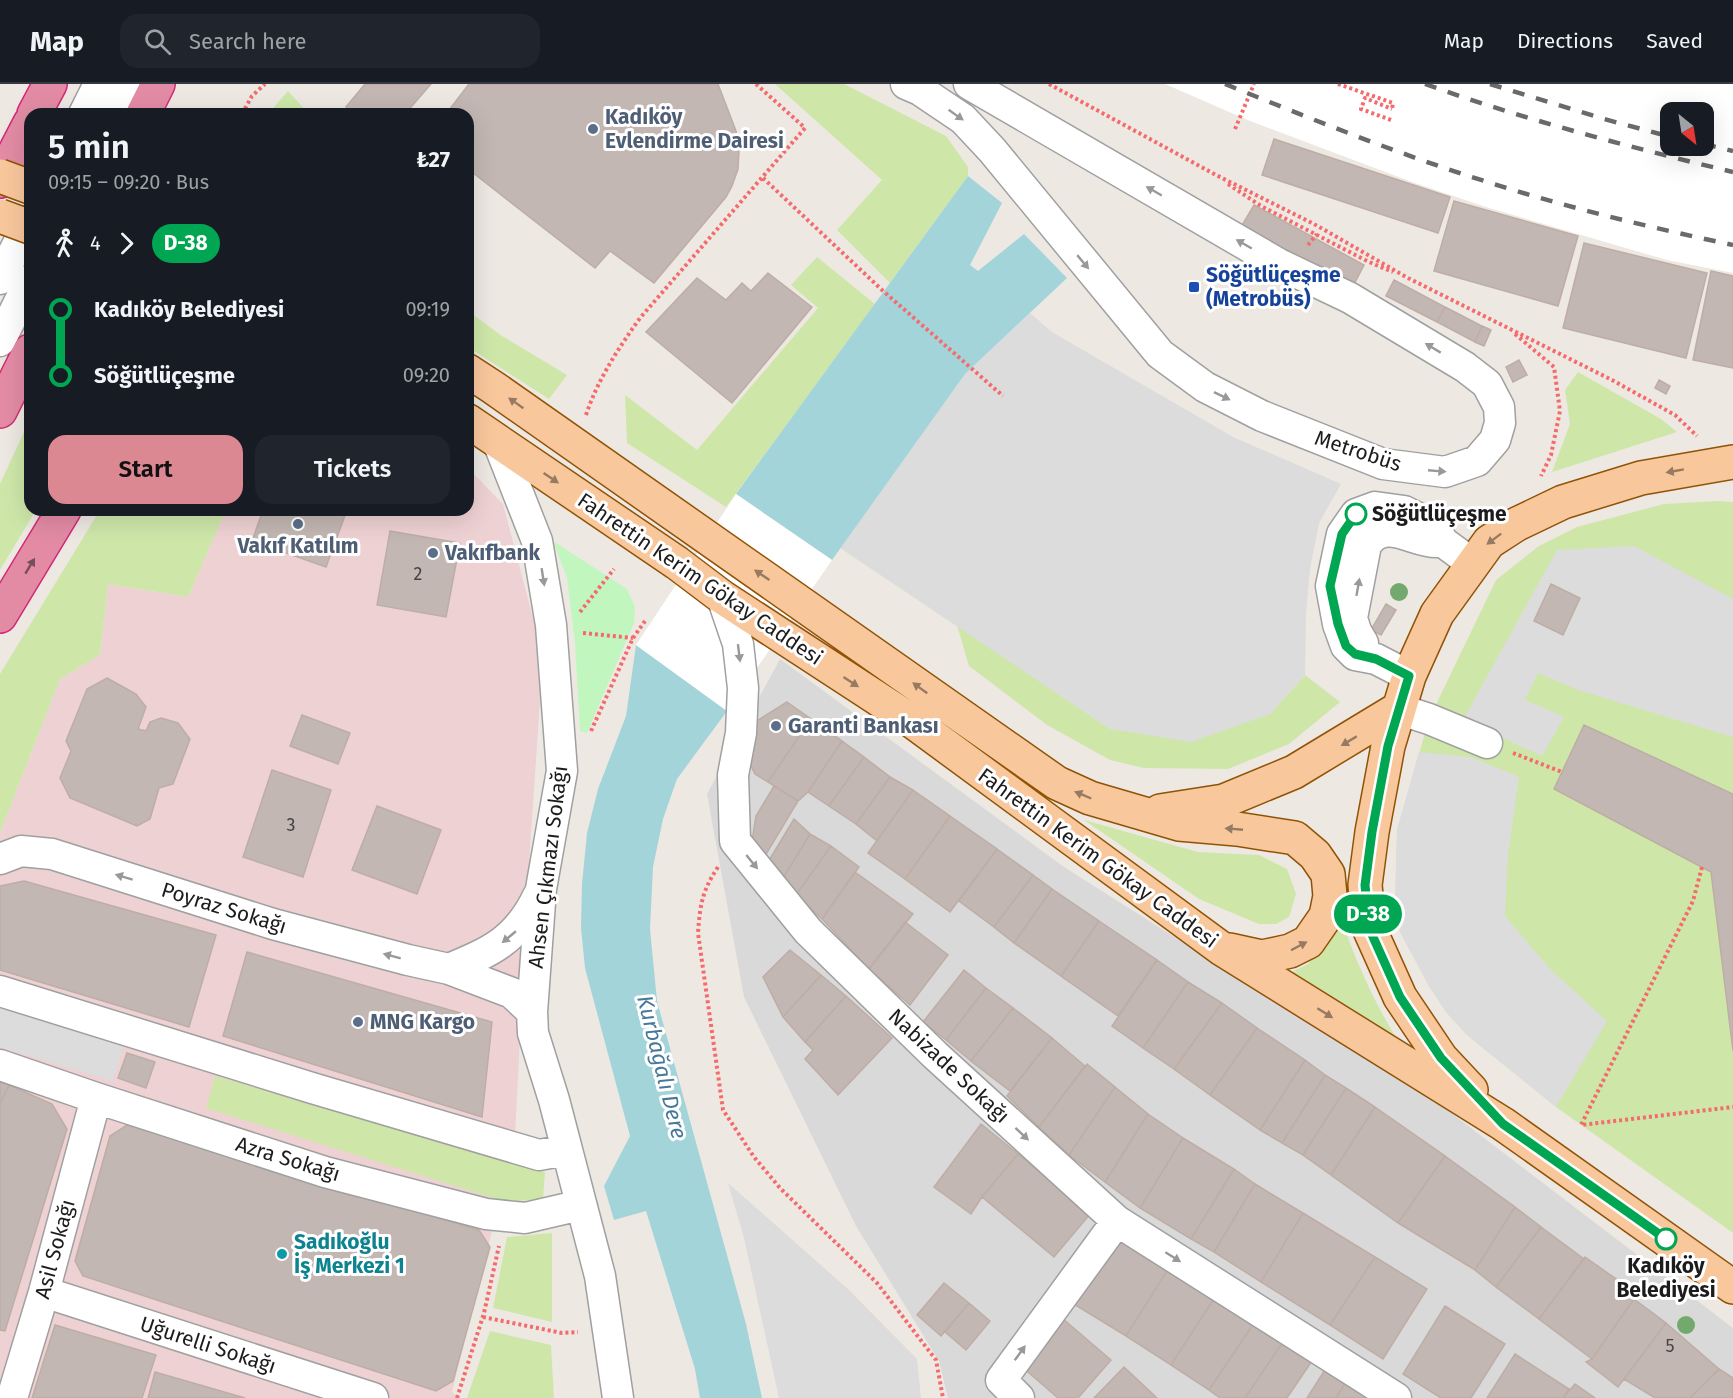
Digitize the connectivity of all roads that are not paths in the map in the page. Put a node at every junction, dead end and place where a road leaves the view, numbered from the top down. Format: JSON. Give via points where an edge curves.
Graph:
{"nodes":[{"id":1,"x":50,"y":84,"type":"edge"},
{"id":2,"x":99,"y":84,"type":"edge"},
{"id":3,"x":906,"y":84,"type":"edge"},
{"id":4,"x":969,"y":84,"type":"edge"},
{"id":5,"x":150,"y":92,"type":"edge"},
{"id":6,"x":37,"y":108,"type":"edge"},
{"id":7,"x":87,"y":108,"type":"edge"},
{"id":8,"x":122,"y":108,"type":"edge"},
{"id":9,"x":24,"y":135,"type":"edge"},
{"id":10,"x":0,"y":176,"type":"edge"},
{"id":11,"x":0,"y":181,"type":"edge"},
{"id":12,"x":24,"y":185,"type":"edge"},
{"id":13,"x":0,"y":216,"type":"edge"},
{"id":14,"x":24,"y":225,"type":"edge"},
{"id":15,"x":24,"y":239,"type":"edge"},
{"id":16,"x":13,"y":274,"type":"edge"},
{"id":17,"x":0,"y":340,"type":"edge"},
{"id":18,"x":24,"y":363,"type":"edge"},
{"id":19,"x":474,"y":375,"type":"edge"},
{"id":20,"x":0,"y":411,"type":"edge"},
{"id":21,"x":474,"y":425,"type":"edge"},
{"id":22,"x":498,"y":442,"type":"junction"},
{"id":23,"x":1733,"y":462,"type":"edge"},
{"id":24,"x":60,"y":516,"type":"edge"},
{"id":25,"x":1473,"y":564,"type":"junction"},
{"id":26,"x":722,"y":597,"type":"junction"},
{"id":27,"x":0,"y":616,"type":"edge"},
{"id":28,"x":1409,"y":676,"type":"junction"},
{"id":29,"x":1398,"y":709,"type":"junction"},
{"id":30,"x":1485,"y":745,"type":"road end"},
{"id":31,"x":1138,"y":814,"type":"junction"},
{"id":32,"x":0,"y":859,"type":"edge"},
{"id":33,"x":541,"y":889,"type":"junction"},
{"id":34,"x":1222,"y":949,"type":"junction"},
{"id":35,"x":449,"y":969,"type":"junction"},
{"id":36,"x":0,"y":991,"type":"edge"},
{"id":37,"x":532,"y":1012,"type":"junction"},
{"id":38,"x":0,"y":1065,"type":"edge"},
{"id":39,"x":96,"y":1098,"type":"junction"},
{"id":40,"x":1503,"y":1124,"type":"junction"},
{"id":41,"x":567,"y":1150,"type":"junction"},
{"id":42,"x":581,"y":1205,"type":"junction"},
{"id":43,"x":1117,"y":1221,"type":"junction"},
{"id":44,"x":1733,"y":1287,"type":"edge"},
{"id":45,"x":44,"y":1292,"type":"junction"},
{"id":46,"x":12,"y":1398,"type":"edge"},
{"id":47,"x":373,"y":1398,"type":"edge"},
{"id":48,"x":618,"y":1398,"type":"edge"},
{"id":49,"x":1019,"y":1398,"type":"edge"},
{"id":50,"x":1396,"y":1398,"type":"edge"}],
"edges":[{"from":1,"to":6,"type":"highway"},
{"from":2,"to":7,"type":"street"},
{"from":3,"to":4,"type":"street","name":"Metrobüs","one_way":true,"via":[[963,119],[1160,354],[1205,387],[1262,416],[1383,464],[1445,472],[1460,469],[1477,461],[1495,440],[1499,407],[1487,384],[1465,367]]},
{"from":5,"to":8,"type":"street"},
{"from":9,"to":11,"type":"highway"},
{"from":10,"to":12,"type":"main road","bridge":true},
{"from":13,"to":14,"type":"main road","bridge":true},
{"from":15,"to":16,"type":"street"},
{"from":16,"to":17,"type":"street"},
{"from":18,"to":20,"type":"highway"},
{"from":31,"to":19,"type":"main road","name":"Fahrettin Kerim Gökay Caddesi","one_way":true,"via":[[1057,783]]},
{"from":21,"to":22,"type":"main road","name":"Fahrettin Kerim Gökay Caddesi"},
{"from":22,"to":26,"type":"main road","name":"Fahrettin Kerim Gökay Caddesi","one_way":true},
{"from":22,"to":33,"type":"street","name":"Ahsen Çıkmazı Sokağı","one_way":true,"via":[[537,541],[551,625],[562,771]]},
{"from":23,"to":25,"type":"main road","one_way":true,"via":[[1641,478],[1563,502],[1489,542]]},
{"from":27,"to":24,"type":"highway","one_way":true},
{"from":25,"to":28,"type":"main road","via":[[1437,614]]},
{"from":28,"to":25,"type":"street","one_way":true,"via":[[1376,659],[1355,654],[1346,646],[1330,586],[1342,534],[1356,514],[1375,507],[1404,511],[1434,526],[1443,542]]},
{"from":26,"to":34,"type":"main road","name":"Fahrettin Kerim Gökay Caddesi","one_way":true,"via":[[912,722]]},
{"from":26,"to":43,"type":"street","name":"Nabizade Sokağı","one_way":true,"via":[[738,644],[743,688],[734,775],[735,841],[808,931],[935,1055]]},
{"from":28,"to":29,"type":"main road"},
{"from":29,"to":30,"type":"street"},
{"from":29,"to":31,"type":"main road","one_way":true,"via":[[1294,772],[1224,801]]},
{"from":29,"to":40,"type":"main road","via":[[1372,832],[1365,885],[1369,928],[1400,997],[1429,1041]]},
{"from":34,"to":31,"type":"main road","name":"Fahrettin Kerim Gökay Caddesi","one_way":true,"via":[[1262,957],[1308,942],[1326,916],[1330,896],[1328,874],[1315,855],[1295,838],[1179,824]]},
{"from":35,"to":32,"type":"street","name":"Poyraz Sokağı","one_way":true,"via":[[273,924],[52,854],[21,851]]},
{"from":33,"to":35,"type":"street","one_way":true,"via":[[529,916],[508,939]]},
{"from":33,"to":37,"type":"street","name":"Ahsen Çıkmazı Sokağı"},
{"from":34,"to":40,"type":"main road","name":"Fahrettin Kerim Gökay Caddesi","one_way":true},
{"from":35,"to":37,"type":"street","name":"Poyraz Sokağı","via":[[512,993]]},
{"from":36,"to":41,"type":"street","via":[[539,1155]]},
{"from":37,"to":41,"type":"street","name":"Ahsen Çıkmazı Sokağı","via":[[533,1033]]},
{"from":38,"to":39,"type":"street","name":"Azra Sokağı"},
{"from":39,"to":42,"type":"street","name":"Azra Sokağı","via":[[325,1172],[486,1214],[525,1218]]},
{"from":39,"to":45,"type":"street","name":"Asil Sokağı"},
{"from":40,"to":44,"type":"main road","name":"Fahrettin Kerim Gökay Caddesi"},
{"from":41,"to":42,"type":"street","name":"Ahsen Çıkmazı Sokağı"},
{"from":42,"to":48,"type":"street","name":"Ahsen Çıkmazı Sokağı","via":[[600,1276]]},
{"from":49,"to":43,"type":"street","one_way":true,"via":[[1001,1380]]},
{"from":43,"to":50,"type":"street","name":"Nabizade Sokağı","one_way":true},
{"from":45,"to":46,"type":"street","name":"Asil Sokağı"},
{"from":45,"to":47,"type":"street","name":"Uğurelli Sokağı"}]}
